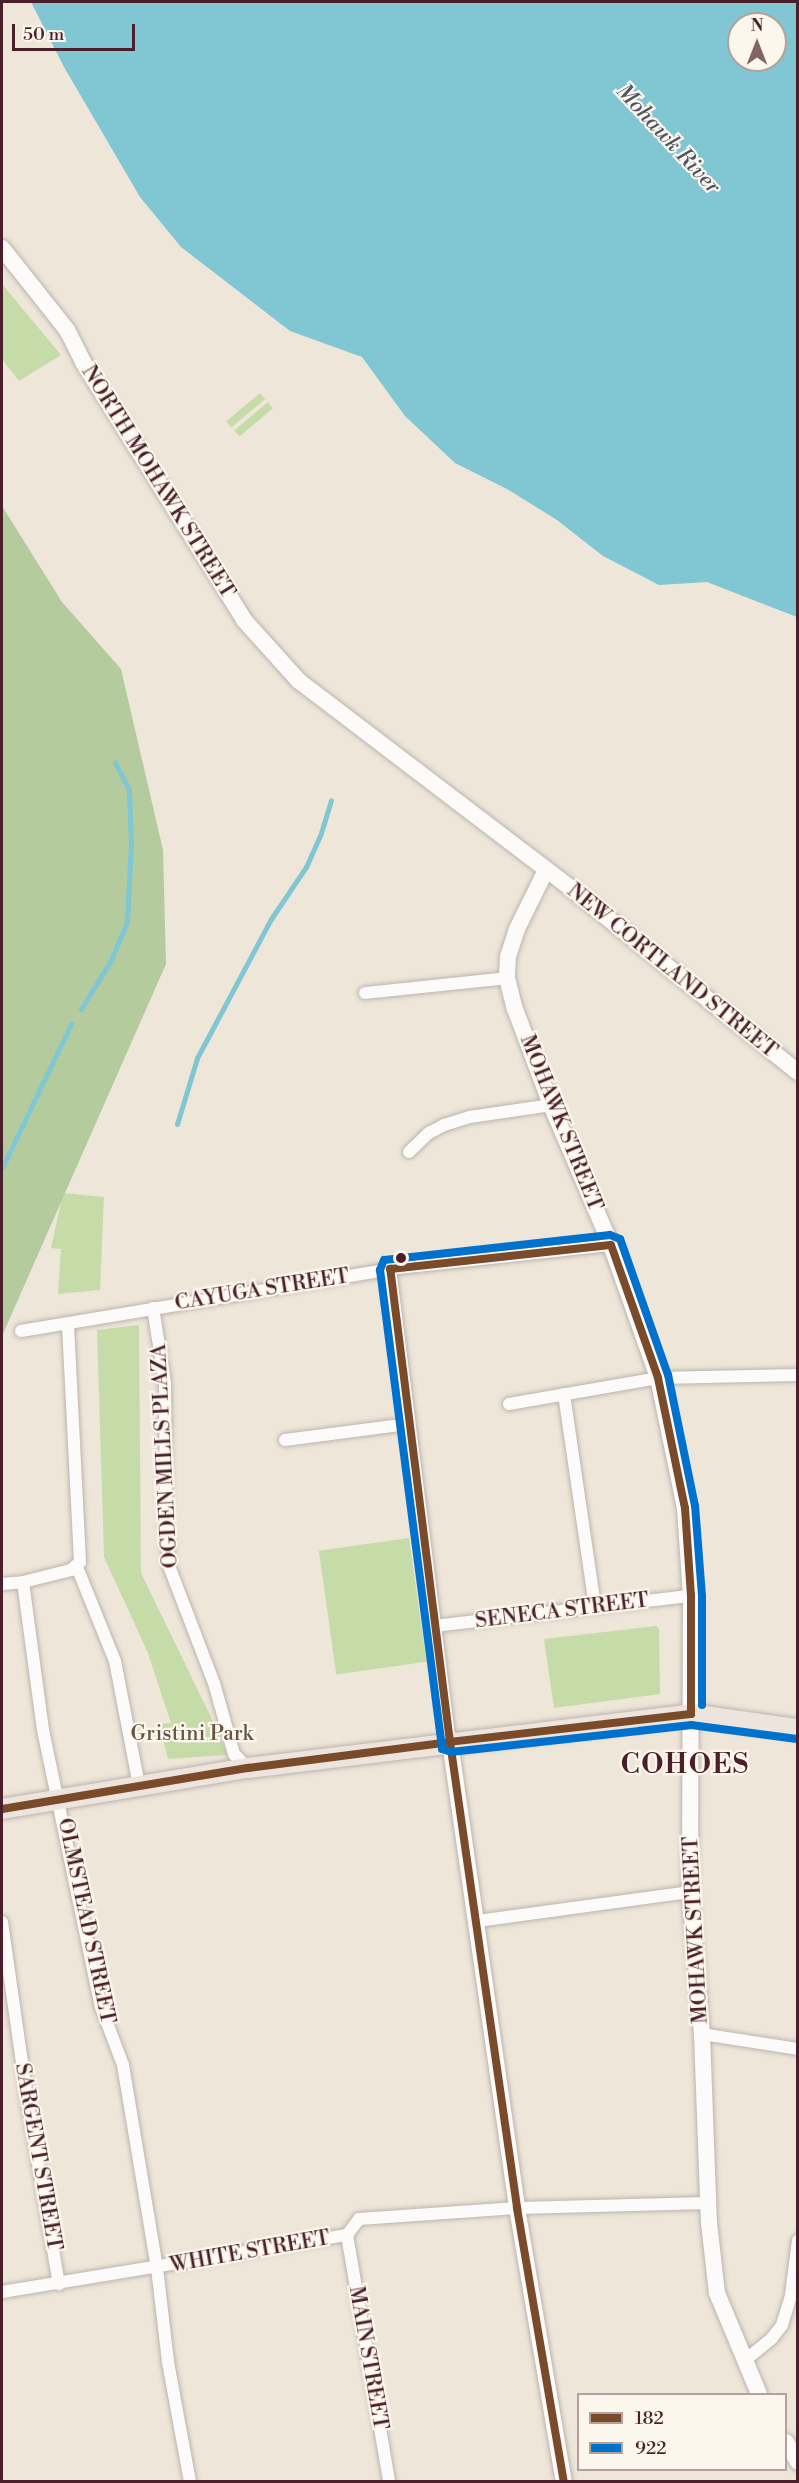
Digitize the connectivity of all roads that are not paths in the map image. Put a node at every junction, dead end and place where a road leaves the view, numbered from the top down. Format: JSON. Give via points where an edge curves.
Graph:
{"nodes":[{"id":1,"x":2,"y":249,"type":"edge"},
{"id":2,"x":546,"y":870,"type":"junction"},
{"id":3,"x":507,"y":978,"type":"junction"},
{"id":4,"x":365,"y":993,"type":"dead end"},
{"id":5,"x":798,"y":1072,"type":"edge"},
{"id":6,"x":551,"y":1105,"type":"junction"},
{"id":7,"x":409,"y":1152,"type":"dead end"},
{"id":8,"x":611,"y":1245,"type":"junction"},
{"id":9,"x":390,"y":1269,"type":"junction"},
{"id":10,"x":153,"y":1308,"type":"junction"},
{"id":11,"x":69,"y":1325,"type":"junction"},
{"id":12,"x":21,"y":1332,"type":"dead end"},
{"id":13,"x":798,"y":1375,"type":"edge"},
{"id":14,"x":658,"y":1378,"type":"junction"},
{"id":15,"x":564,"y":1394,"type":"junction"},
{"id":16,"x":508,"y":1404,"type":"dead end"},
{"id":17,"x":409,"y":1424,"type":"junction"},
{"id":18,"x":285,"y":1440,"type":"dead end"},
{"id":19,"x":77,"y":1567,"type":"junction"},
{"id":20,"x":22,"y":1582,"type":"junction"},
{"id":21,"x":2,"y":1584,"type":"edge"},
{"id":22,"x":691,"y":1596,"type":"junction"},
{"id":23,"x":595,"y":1607,"type":"junction"},
{"id":24,"x":434,"y":1626,"type":"junction"},
{"id":25,"x":691,"y":1714,"type":"junction"},
{"id":26,"x":798,"y":1729,"type":"edge"},
{"id":27,"x":450,"y":1742,"type":"junction"},
{"id":28,"x":248,"y":1768,"type":"junction"},
{"id":29,"x":139,"y":1786,"type":"junction"},
{"id":30,"x":59,"y":1798,"type":"junction"},
{"id":31,"x":2,"y":1809,"type":"edge"},
{"id":32,"x":690,"y":1892,"type":"junction"},
{"id":33,"x":478,"y":1921,"type":"junction"},
{"id":34,"x":2,"y":1922,"type":"edge"},
{"id":35,"x":702,"y":2034,"type":"junction"},
{"id":36,"x":798,"y":2049,"type":"edge"},
{"id":37,"x":708,"y":2203,"type":"junction"},
{"id":38,"x":517,"y":2208,"type":"junction"},
{"id":39,"x":347,"y":2235,"type":"junction"},
{"id":40,"x":798,"y":2240,"type":"edge"},
{"id":41,"x":157,"y":2268,"type":"junction"},
{"id":42,"x":59,"y":2284,"type":"junction"},
{"id":43,"x":2,"y":2292,"type":"edge"},
{"id":44,"x":744,"y":2361,"type":"junction"},
{"id":45,"x":759,"y":2393,"type":"edge"},
{"id":46,"x":787,"y":2444,"type":"edge"},
{"id":47,"x":798,"y":2462,"type":"edge"},
{"id":48,"x":190,"y":2481,"type":"edge"},
{"id":49,"x":389,"y":2481,"type":"edge"},
{"id":50,"x":564,"y":2481,"type":"edge"}],
"edges":[{"from":1,"to":2,"type":"street","name":"NORTH MOHAWK STREET","via":[[67,330],[83,362],[244,620],[299,681]]},
{"from":2,"to":3,"type":"street","name":"MOHAWK STREET","via":[[517,929],[508,956]]},
{"from":2,"to":5,"type":"street","name":"NEW CORTLAND STREET"},
{"from":3,"to":4,"type":"street"},
{"from":3,"to":6,"type":"street","name":"MOHAWK STREET"},
{"from":6,"to":7,"type":"street","via":[[470,1117],[444,1125]]},
{"from":6,"to":8,"type":"street","name":"MOHAWK STREET"},
{"from":8,"to":9,"type":"street","name":"CAYUGA STREET"},
{"from":8,"to":14,"type":"street","name":"MOHAWK STREET"},
{"from":9,"to":10,"type":"street","name":"CAYUGA STREET"},
{"from":9,"to":17,"type":"street"},
{"from":10,"to":11,"type":"street","name":"CAYUGA STREET"},
{"from":10,"to":28,"type":"street","name":"OGDEN MILLS PLAZA","via":[[165,1383],[169,1566],[214,1683],[234,1754]]},
{"from":11,"to":12,"type":"street","name":"CAYUGA STREET"},
{"from":11,"to":19,"type":"street","via":[[81,1551]]},
{"from":13,"to":14,"type":"street"},
{"from":14,"to":15,"type":"street"},
{"from":14,"to":22,"type":"street","name":"MOHAWK STREET","via":[[685,1508]]},
{"from":15,"to":16,"type":"street"},
{"from":15,"to":23,"type":"street"},
{"from":17,"to":18,"type":"street"},
{"from":17,"to":24,"type":"street"},
{"from":19,"to":20,"type":"street"},
{"from":19,"to":29,"type":"street","via":[[115,1660]]},
{"from":20,"to":21,"type":"street"},
{"from":20,"to":30,"type":"street","name":"OLMSTEAD STREET","via":[[43,1730]]},
{"from":22,"to":23,"type":"street","name":"SENECA STREET"},
{"from":22,"to":25,"type":"street","name":"MOHAWK STREET"},
{"from":23,"to":24,"type":"street","name":"SENECA STREET"},
{"from":24,"to":27,"type":"street"},
{"from":25,"to":26,"type":"main road"},
{"from":25,"to":27,"type":"main road"},
{"from":25,"to":32,"type":"street","name":"MOHAWK STREET"},
{"from":27,"to":28,"type":"main road"},
{"from":27,"to":33,"type":"street"},
{"from":28,"to":29,"type":"main road"},
{"from":29,"to":30,"type":"main road"},
{"from":30,"to":31,"type":"main road"},
{"from":30,"to":41,"type":"street","name":"OLMSTEAD STREET","via":[[101,2007],[123,2066]]},
{"from":32,"to":33,"type":"street"},
{"from":32,"to":35,"type":"street","name":"MOHAWK STREET"},
{"from":33,"to":38,"type":"street"},
{"from":34,"to":42,"type":"street","name":"SARGENT STREET"},
{"from":35,"to":36,"type":"street"},
{"from":35,"to":37,"type":"street","name":"MOHAWK STREET"},
{"from":37,"to":38,"type":"street","name":"WHITE STREET"},
{"from":37,"to":44,"type":"street","name":"MOHAWK STREET","via":[[717,2293]]},
{"from":38,"to":39,"type":"street","name":"WHITE STREET","via":[[359,2219]]},
{"from":38,"to":50,"type":"street"},
{"from":39,"to":41,"type":"street","name":"WHITE STREET"},
{"from":39,"to":49,"type":"street","name":"MAIN STREET"},
{"from":40,"to":44,"type":"street","via":[[791,2295],[782,2325]]},
{"from":41,"to":42,"type":"street","name":"WHITE STREET"},
{"from":41,"to":48,"type":"street","name":"OLMSTEAD STREET","via":[[168,2362]]},
{"from":42,"to":43,"type":"street","name":"WHITE STREET"},
{"from":44,"to":45,"type":"street","name":"MOHAWK STREET"},
{"from":46,"to":47,"type":"street"}]}
